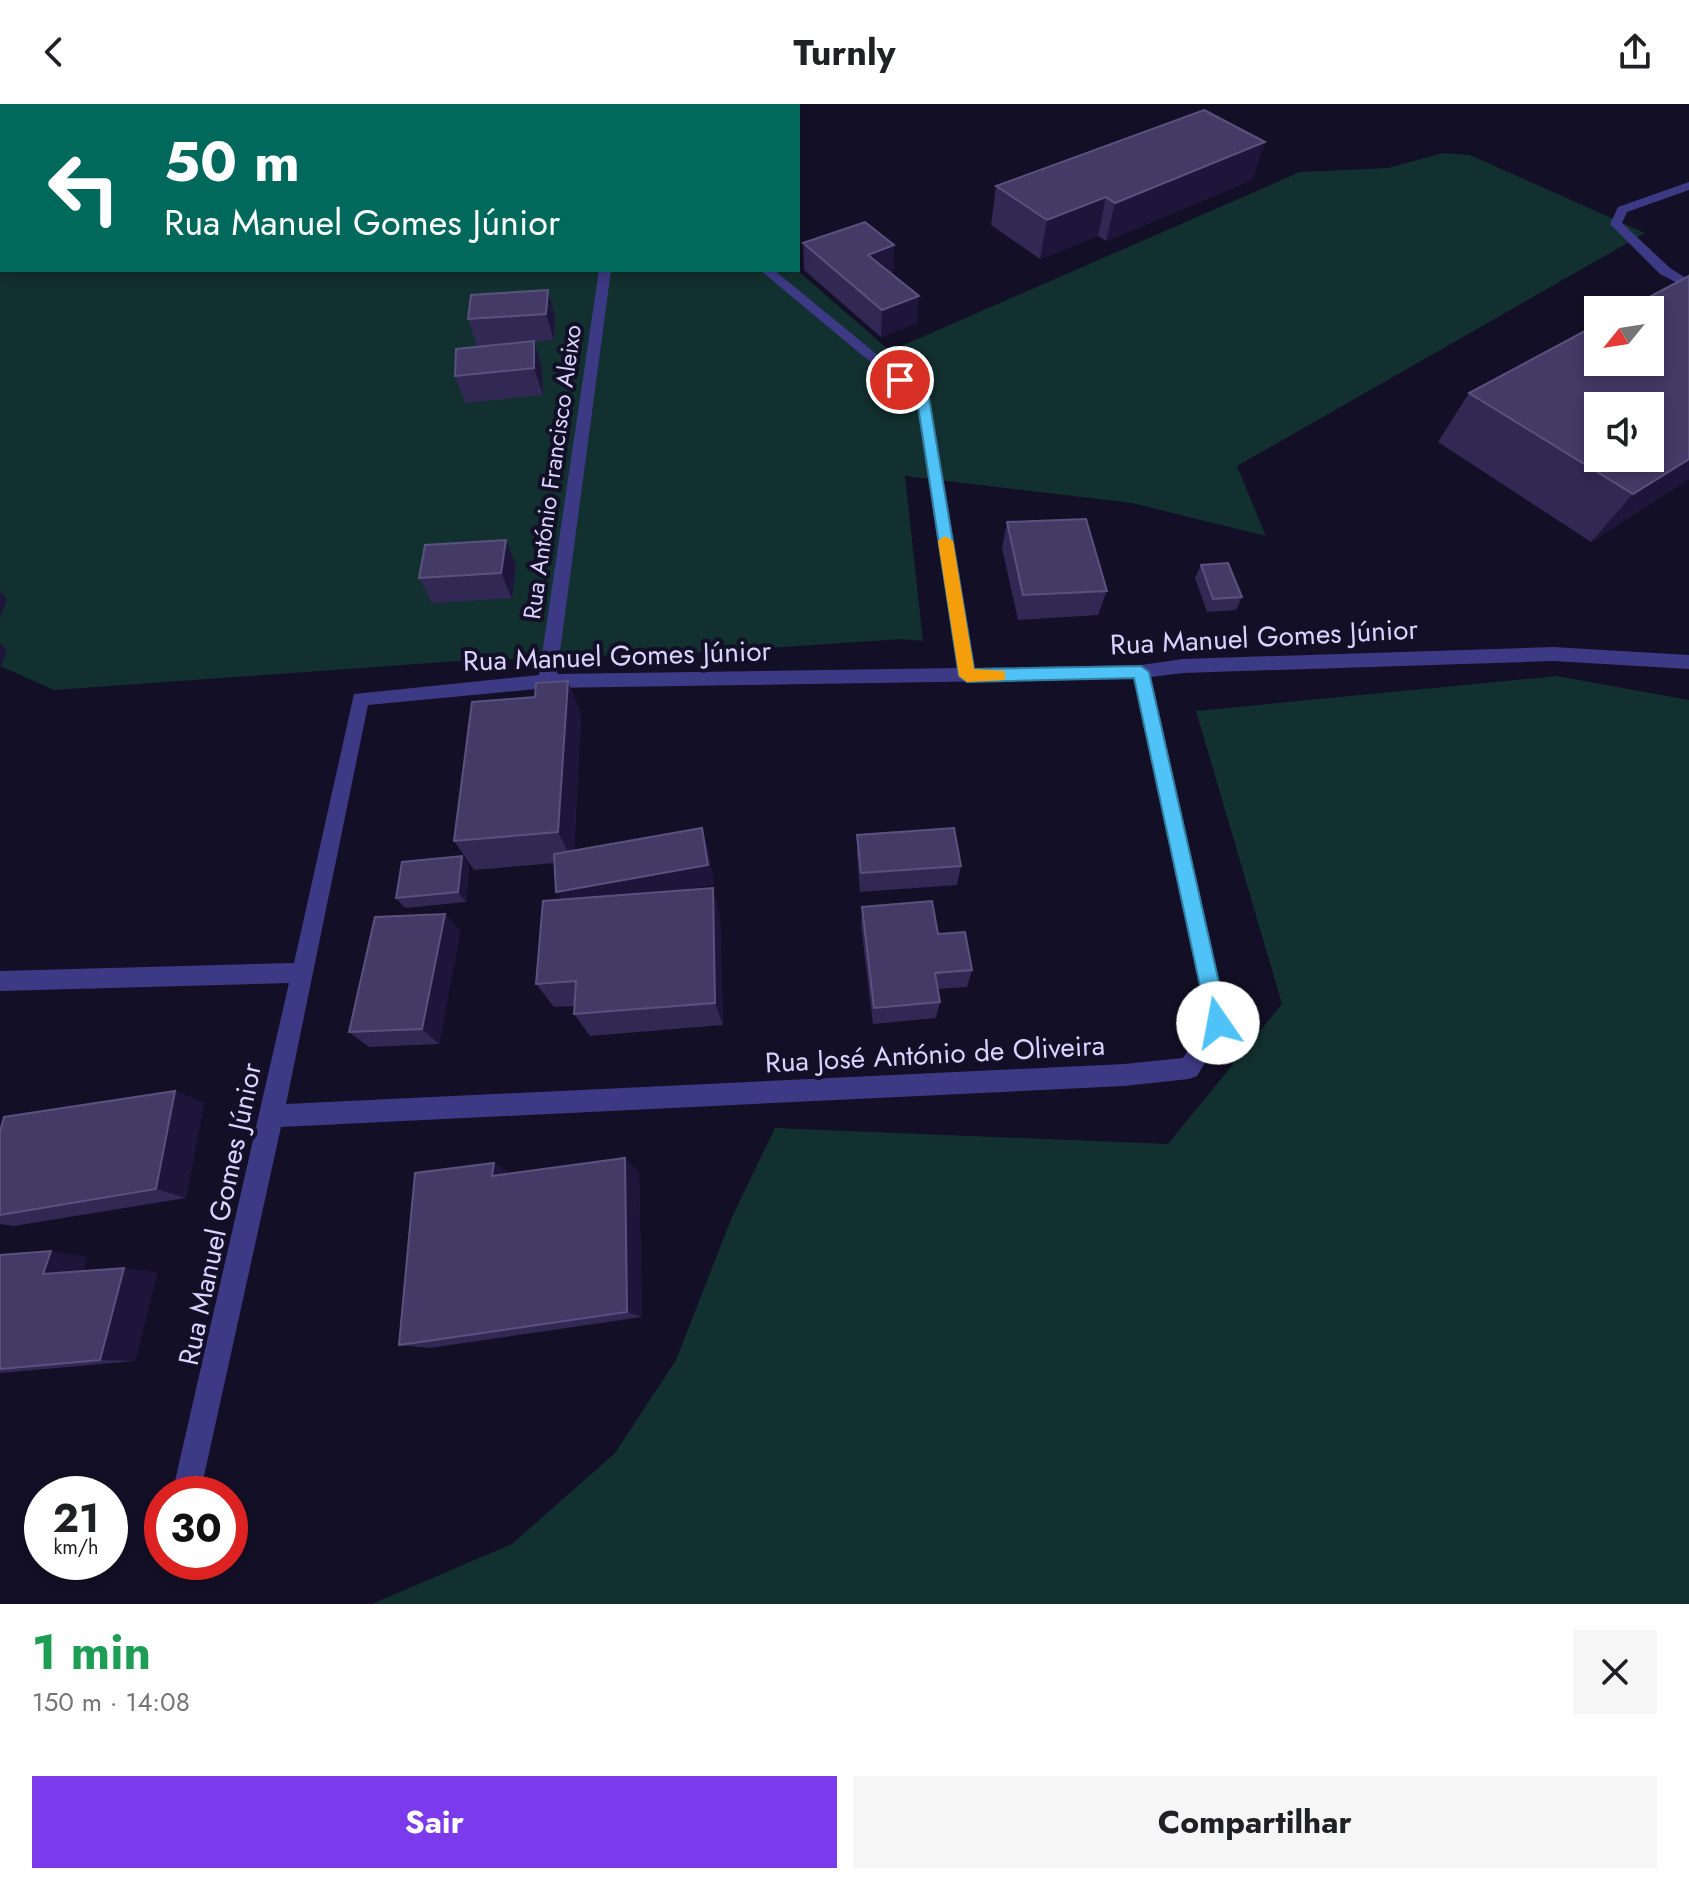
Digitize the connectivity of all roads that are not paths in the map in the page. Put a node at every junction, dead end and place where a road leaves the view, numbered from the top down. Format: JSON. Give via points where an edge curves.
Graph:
{"nodes":[{"id":1,"x":1689,"y":186,"type":"edge"},
{"id":2,"x":605,"y":272,"type":"edge"},
{"id":3,"x":768,"y":272,"type":"edge"},
{"id":4,"x":1689,"y":285,"type":"edge"},
{"id":5,"x":1689,"y":662,"type":"edge"},
{"id":6,"x":1141,"y":672,"type":"junction"},
{"id":7,"x":967,"y":676,"type":"junction"},
{"id":8,"x":547,"y":681,"type":"junction"},
{"id":9,"x":300,"y":973,"type":"junction"},
{"id":10,"x":0,"y":981,"type":"edge"},
{"id":11,"x":272,"y":1116,"type":"junction"},
{"id":12,"x":190,"y":1476,"type":"edge"}],
"edges":[{"from":1,"to":4,"type":"street","via":[[1622,210],[1616,224],[1665,271]]},
{"from":2,"to":8,"type":"street","name":"Rua António Francisco Aleixo"},
{"from":3,"to":7,"type":"street","via":[[923,398]]},
{"from":5,"to":6,"type":"street","name":"Rua Manuel Gomes Júnior","via":[[1553,654],[1183,666]]},
{"from":6,"to":7,"type":"street","name":"Rua Manuel Gomes Júnior"},
{"from":6,"to":11,"type":"street","name":"Rua José António de Oliveira","via":[[1218,1023],[1189,1068]]},
{"from":7,"to":8,"type":"street","name":"Rua Manuel Gomes Júnior"},
{"from":8,"to":9,"type":"street","name":"Rua Manuel Gomes Júnior","via":[[360,699]]},
{"from":9,"to":10,"type":"street"},
{"from":9,"to":11,"type":"street","name":"Rua Manuel Gomes Júnior"},
{"from":11,"to":12,"type":"street","name":"Rua Manuel Gomes Júnior"}]}
